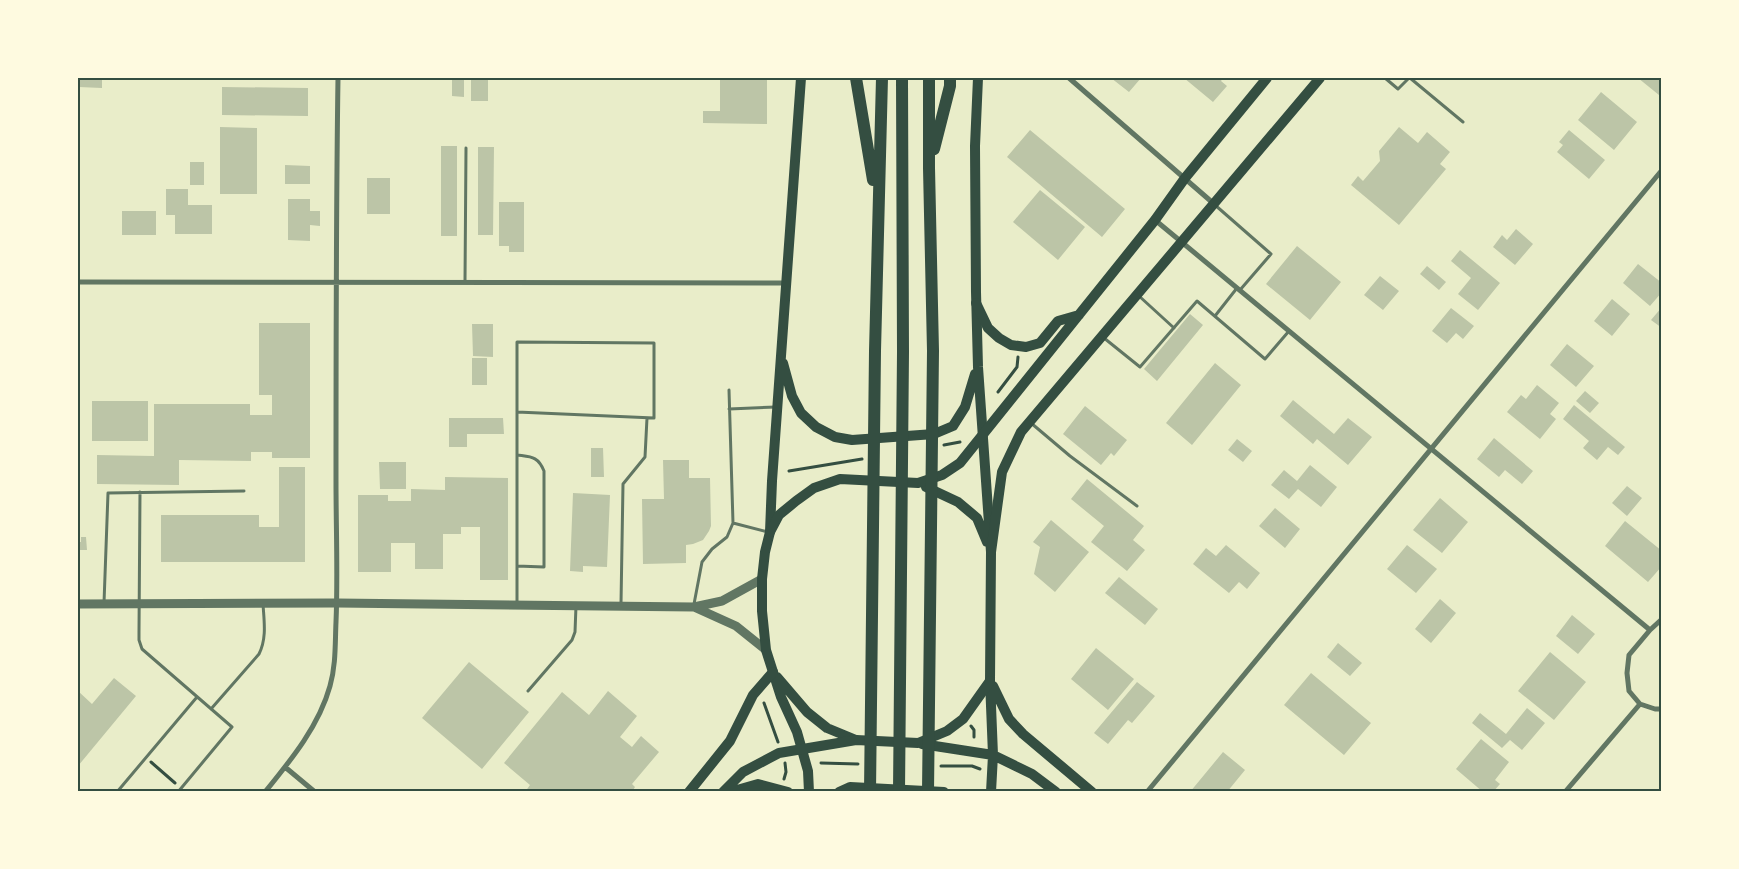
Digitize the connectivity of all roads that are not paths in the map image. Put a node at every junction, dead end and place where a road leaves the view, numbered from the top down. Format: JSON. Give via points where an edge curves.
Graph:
{"nodes":[{"id":1,"x":338,"y":78,"type":"edge"},
{"id":2,"x":802,"y":78,"type":"edge"},
{"id":3,"x":856,"y":78,"type":"edge"},
{"id":4,"x":882,"y":78,"type":"edge"},
{"id":5,"x":902,"y":78,"type":"edge"},
{"id":6,"x":929,"y":78,"type":"edge"},
{"id":7,"x":950,"y":78,"type":"edge"},
{"id":8,"x":978,"y":78,"type":"edge"},
{"id":9,"x":1069,"y":78,"type":"edge"},
{"id":10,"x":1267,"y":78,"type":"edge"},
{"id":11,"x":1320,"y":78,"type":"edge"},
{"id":12,"x":1385,"y":78,"type":"edge"},
{"id":13,"x":1409,"y":78,"type":"edge"},
{"id":14,"x":1463,"y":122,"type":"dead end"},
{"id":15,"x":466,"y":148,"type":"dead end"},
{"id":16,"x":929,"y":168,"type":"junction"},
{"id":17,"x":1662,"y":170,"type":"edge"},
{"id":18,"x":1185,"y":178,"type":"junction"},
{"id":19,"x":1213,"y":203,"type":"junction"},
{"id":20,"x":877,"y":208,"type":"junction"},
{"id":21,"x":1155,"y":220,"type":"junction"},
{"id":22,"x":1182,"y":242,"type":"junction"},
{"id":23,"x":78,"y":282,"type":"edge"},
{"id":24,"x":336,"y":282,"type":"junction"},
{"id":25,"x":466,"y":283,"type":"junction"},
{"id":26,"x":786,"y":283,"type":"junction"},
{"id":27,"x":1239,"y":289,"type":"junction"},
{"id":28,"x":1137,"y":294,"type":"junction"},
{"id":29,"x":976,"y":303,"type":"junction"},
{"id":30,"x":1079,"y":315,"type":"junction"},
{"id":31,"x":1215,"y":316,"type":"junction"},
{"id":32,"x":1174,"y":328,"type":"junction"},
{"id":33,"x":1289,"y":331,"type":"junction"},
{"id":34,"x":1102,"y":336,"type":"junction"},
{"id":35,"x":781,"y":354,"type":"junction"},
{"id":36,"x":978,"y":367,"type":"junction"},
{"id":37,"x":729,"y":390,"type":"dead end"},
{"id":38,"x":778,"y":407,"type":"junction"},
{"id":39,"x":730,"y":408,"type":"junction"},
{"id":40,"x":517,"y":412,"type":"junction"},
{"id":41,"x":646,"y":418,"type":"junction"},
{"id":42,"x":1029,"y":421,"type":"junction"},
{"id":43,"x":982,"y":436,"type":"junction"},
{"id":44,"x":1431,"y":448,"type":"junction"},
{"id":45,"x":517,"y":455,"type":"junction"},
{"id":46,"x":918,"y":483,"type":"junction"},
{"id":47,"x":244,"y":491,"type":"dead end"},
{"id":48,"x":140,"y":492,"type":"junction"},
{"id":49,"x":1137,"y":506,"type":"dead end"},
{"id":50,"x":732,"y":523,"type":"junction"},
{"id":51,"x":770,"y":532,"type":"junction"},
{"id":52,"x":991,"y":552,"type":"junction"},
{"id":53,"x":517,"y":566,"type":"junction"},
{"id":54,"x":762,"y":579,"type":"junction"},
{"id":55,"x":263,"y":603,"type":"junction"},
{"id":56,"x":337,"y":603,"type":"junction"},
{"id":57,"x":78,"y":604,"type":"edge"},
{"id":58,"x":104,"y":604,"type":"junction"},
{"id":59,"x":138,"y":604,"type":"junction"},
{"id":60,"x":517,"y":606,"type":"junction"},
{"id":61,"x":576,"y":606,"type":"junction"},
{"id":62,"x":621,"y":607,"type":"junction"},
{"id":63,"x":694,"y":607,"type":"junction"},
{"id":64,"x":1662,"y":618,"type":"edge"},
{"id":65,"x":1650,"y":630,"type":"junction"},
{"id":66,"x":766,"y":650,"type":"junction"},
{"id":67,"x":773,"y":672,"type":"junction"},
{"id":68,"x":990,"y":681,"type":"junction"},
{"id":69,"x":528,"y":691,"type":"dead end"},
{"id":70,"x":197,"y":697,"type":"junction"},
{"id":71,"x":1640,"y":704,"type":"junction"},
{"id":72,"x":1662,"y":708,"type":"edge"},
{"id":73,"x":211,"y":709,"type":"junction"},
{"id":74,"x":856,"y":740,"type":"junction"},
{"id":75,"x":918,"y":743,"type":"junction"},
{"id":76,"x":802,"y":750,"type":"junction"},
{"id":77,"x":993,"y":755,"type":"junction"},
{"id":78,"x":285,"y":767,"type":"junction"},
{"id":79,"x":785,"y":787,"type":"edge"},
{"id":80,"x":180,"y":790,"type":"edge"},
{"id":81,"x":117,"y":792,"type":"edge"},
{"id":82,"x":265,"y":792,"type":"edge"},
{"id":83,"x":315,"y":792,"type":"edge"},
{"id":84,"x":689,"y":792,"type":"edge"},
{"id":85,"x":723,"y":792,"type":"edge"},
{"id":86,"x":730,"y":792,"type":"edge"},
{"id":87,"x":809,"y":792,"type":"edge"},
{"id":88,"x":839,"y":792,"type":"edge"},
{"id":89,"x":870,"y":792,"type":"edge"},
{"id":90,"x":899,"y":792,"type":"edge"},
{"id":91,"x":928,"y":792,"type":"edge"},
{"id":92,"x":944,"y":792,"type":"edge"},
{"id":93,"x":991,"y":792,"type":"edge"},
{"id":94,"x":1056,"y":792,"type":"edge"},
{"id":95,"x":1092,"y":792,"type":"edge"},
{"id":96,"x":1146,"y":792,"type":"edge"},
{"id":97,"x":1565,"y":792,"type":"edge"}],
"edges":[{"from":1,"to":24,"type":"street"},
{"from":2,"to":26,"type":"main road"},
{"from":3,"to":20,"type":"highway"},
{"from":4,"to":20,"type":"highway"},
{"from":5,"to":90,"type":"highway"},
{"from":6,"to":16,"type":"highway"},
{"from":7,"to":16,"type":"highway"},
{"from":8,"to":29,"type":"main road"},
{"from":9,"to":18,"type":"street"},
{"from":10,"to":18,"type":"main road"},
{"from":11,"to":19,"type":"main road"},
{"from":12,"to":13,"type":"lane","via":[[1398,89]]},
{"from":13,"to":14,"type":"lane"},
{"from":15,"to":25,"type":"lane"},
{"from":16,"to":91,"type":"highway","via":[[933,351]]},
{"from":17,"to":44,"type":"street"},
{"from":18,"to":19,"type":"street"},
{"from":18,"to":21,"type":"main road"},
{"from":19,"to":22,"type":"main road"},
{"from":19,"to":27,"type":"lane","via":[[1271,254]]},
{"from":20,"to":89,"type":"highway"},
{"from":21,"to":22,"type":"street"},
{"from":21,"to":30,"type":"main road"},
{"from":22,"to":27,"type":"street"},
{"from":22,"to":28,"type":"main road"},
{"from":23,"to":24,"type":"street"},
{"from":24,"to":25,"type":"street"},
{"from":24,"to":56,"type":"street"},
{"from":25,"to":26,"type":"street"},
{"from":26,"to":35,"type":"main road"},
{"from":27,"to":31,"type":"lane"},
{"from":27,"to":33,"type":"street"},
{"from":28,"to":32,"type":"lane"},
{"from":28,"to":34,"type":"main road"},
{"from":29,"to":30,"type":"main road","via":[[988,328],[999,338],[1011,345],[1026,347],[1040,343],[1058,321]]},
{"from":29,"to":36,"type":"main road"},
{"from":30,"to":43,"type":"main road"},
{"from":31,"to":32,"type":"lane","via":[[1197,300]]},
{"from":31,"to":33,"type":"lane","via":[[1265,359]]},
{"from":32,"to":34,"type":"lane","via":[[1140,367]]},
{"from":33,"to":44,"type":"street"},
{"from":34,"to":42,"type":"main road"},
{"from":35,"to":36,"type":"main road","via":[[792,396],[801,413],[816,427],[835,437],[852,440],[934,434],[953,426],[965,407]]},
{"from":35,"to":38,"type":"main road"},
{"from":36,"to":43,"type":"main road"},
{"from":37,"to":39,"type":"lane"},
{"from":38,"to":39,"type":"lane"},
{"from":38,"to":51,"type":"main road"},
{"from":39,"to":50,"type":"lane"},
{"from":40,"to":41,"type":"lane"},
{"from":40,"to":41,"type":"lane","via":[[517,342],[654,343],[654,418]]},
{"from":40,"to":45,"type":"lane"},
{"from":41,"to":62,"type":"lane","via":[[645,457],[623,484]]},
{"from":42,"to":49,"type":"lane"},
{"from":42,"to":52,"type":"main road","via":[[1016,440],[1002,472]]},
{"from":43,"to":46,"type":"main road","via":[[960,463],[942,475]]},
{"from":43,"to":52,"type":"main road"},
{"from":44,"to":65,"type":"street"},
{"from":44,"to":96,"type":"street"},
{"from":45,"to":53,"type":"lane"},
{"from":45,"to":53,"type":"lane","via":[[533,457],[541,462],[544,471],[544,567]]},
{"from":46,"to":51,"type":"main road","via":[[840,479],[814,488],[796,501],[779,515]]},
{"from":46,"to":52,"type":"main road","via":[[958,502],[977,518]]},
{"from":47,"to":48,"type":"lane"},
{"from":48,"to":58,"type":"lane","via":[[108,493]]},
{"from":48,"to":59,"type":"lane"},
{"from":50,"to":51,"type":"lane"},
{"from":50,"to":63,"type":"lane","via":[[727,537],[702,562]]},
{"from":51,"to":54,"type":"main road"},
{"from":52,"to":68,"type":"main road"},
{"from":53,"to":60,"type":"lane"},
{"from":54,"to":63,"type":"street","via":[[722,600]]},
{"from":54,"to":66,"type":"main road"},
{"from":55,"to":56,"type":"street"},
{"from":55,"to":59,"type":"street"},
{"from":55,"to":73,"type":"lane","via":[[263,646]]},
{"from":56,"to":60,"type":"street"},
{"from":56,"to":78,"type":"street","via":[[335,660],[330,687],[319,714]]},
{"from":57,"to":58,"type":"street"},
{"from":58,"to":59,"type":"street"},
{"from":59,"to":70,"type":"lane","via":[[142,649]]},
{"from":60,"to":61,"type":"street"},
{"from":61,"to":62,"type":"street"},
{"from":61,"to":69,"type":"lane","via":[[572,640]]},
{"from":62,"to":63,"type":"street"},
{"from":63,"to":66,"type":"street","via":[[732,623]]},
{"from":64,"to":65,"type":"street"},
{"from":65,"to":71,"type":"street","via":[[1629,655],[1629,690]]},
{"from":66,"to":67,"type":"main road"},
{"from":67,"to":74,"type":"main road","via":[[807,712],[827,728]]},
{"from":67,"to":76,"type":"main road"},
{"from":67,"to":84,"type":"main road","via":[[753,696],[730,741]]},
{"from":68,"to":75,"type":"main road","via":[[963,719],[948,731]]},
{"from":68,"to":77,"type":"main road"},
{"from":68,"to":95,"type":"main road","via":[[1009,719]]},
{"from":70,"to":73,"type":"lane"},
{"from":70,"to":81,"type":"lane"},
{"from":71,"to":72,"type":"street"},
{"from":71,"to":97,"type":"street"},
{"from":73,"to":80,"type":"lane","via":[[232,727]]},
{"from":74,"to":75,"type":"main road"},
{"from":74,"to":76,"type":"main road"},
{"from":75,"to":77,"type":"main road"},
{"from":76,"to":85,"type":"main road","via":[[778,753],[762,761],[743,772]]},
{"from":76,"to":87,"type":"main road","via":[[808,770]]},
{"from":77,"to":93,"type":"main road"},
{"from":77,"to":94,"type":"main road","via":[[1032,774]]},
{"from":78,"to":82,"type":"street"},
{"from":78,"to":83,"type":"street"},
{"from":79,"to":86,"type":"main road","via":[[758,784]]},
{"from":88,"to":92,"type":"main road","via":[[850,787]]}]}
